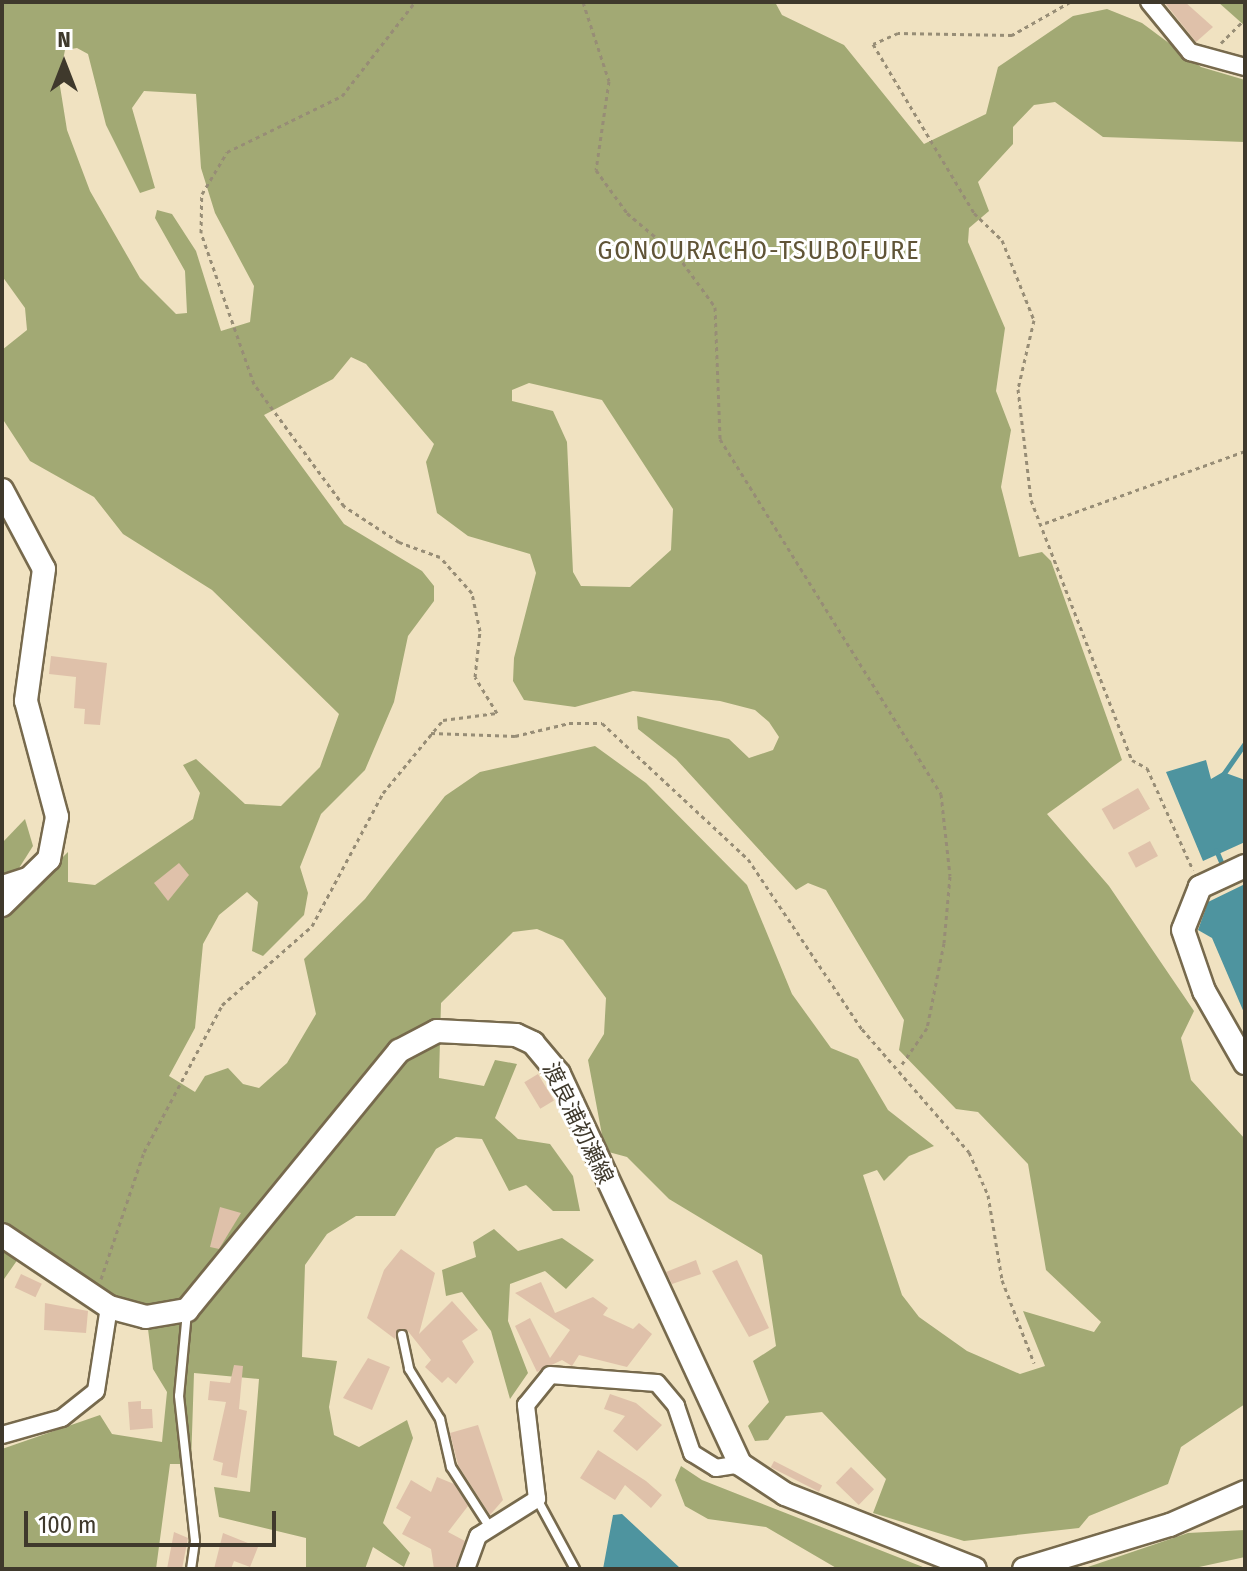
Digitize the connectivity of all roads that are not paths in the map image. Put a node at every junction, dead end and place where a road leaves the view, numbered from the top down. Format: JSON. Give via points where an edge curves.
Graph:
{"nodes":[{"id":1,"x":1149,"y":2,"type":"edge"},
{"id":2,"x":1245,"y":67,"type":"edge"},
{"id":3,"x":2,"y":490,"type":"edge"},
{"id":4,"x":1245,"y":866,"type":"edge"},
{"id":5,"x":39,"y":872,"type":"junction"},
{"id":6,"x":2,"y":884,"type":"edge"},
{"id":7,"x":2,"y":905,"type":"edge"},
{"id":8,"x":1245,"y":1063,"type":"edge"},
{"id":9,"x":2,"y":1235,"type":"edge"},
{"id":10,"x":102,"y":1303,"type":"junction"},
{"id":11,"x":187,"y":1310,"type":"junction"},
{"id":12,"x":402,"y":1335,"type":"dead end"},
{"id":13,"x":2,"y":1435,"type":"edge"},
{"id":14,"x":740,"y":1464,"type":"junction"},
{"id":15,"x":1245,"y":1492,"type":"edge"},
{"id":16,"x":537,"y":1499,"type":"junction"},
{"id":17,"x":489,"y":1526,"type":"junction"},
{"id":18,"x":191,"y":1569,"type":"edge"},
{"id":19,"x":466,"y":1569,"type":"edge"},
{"id":20,"x":575,"y":1569,"type":"edge"},
{"id":21,"x":975,"y":1569,"type":"edge"},
{"id":22,"x":1024,"y":1569,"type":"edge"}],
"edges":[{"from":1,"to":2,"type":"street","via":[[1179,44],[1211,60]]},
{"from":3,"to":5,"type":"main road","via":[[44,569],[26,701],[57,817],[56,840]]},
{"from":4,"to":8,"type":"main road","via":[[1200,887],[1185,912],[1187,951]]},
{"from":5,"to":6,"type":"street"},
{"from":5,"to":7,"type":"main road"},
{"from":9,"to":10,"type":"main road"},
{"from":10,"to":11,"type":"main road","via":[[146,1317]]},
{"from":10,"to":13,"type":"street","via":[[96,1391],[62,1418]]},
{"from":11,"to":14,"type":"main road","name":"渡良浦初瀬線","via":[[399,1051],[437,1031],[516,1035],[533,1043],[559,1074]]},
{"from":11,"to":18,"type":"lane","via":[[179,1396],[195,1541]]},
{"from":12,"to":17,"type":"lane","via":[[414,1381],[440,1419],[451,1467]]},
{"from":14,"to":16,"type":"street","via":[[716,1468],[692,1453],[676,1406],[657,1383],[562,1372],[539,1384],[526,1405]]},
{"from":14,"to":21,"type":"main road","via":[[785,1494]]},
{"from":15,"to":22,"type":"main road","via":[[1170,1525]]},
{"from":16,"to":17,"type":"street"},
{"from":16,"to":20,"type":"lane"},
{"from":17,"to":19,"type":"street","via":[[470,1546]]}]}
